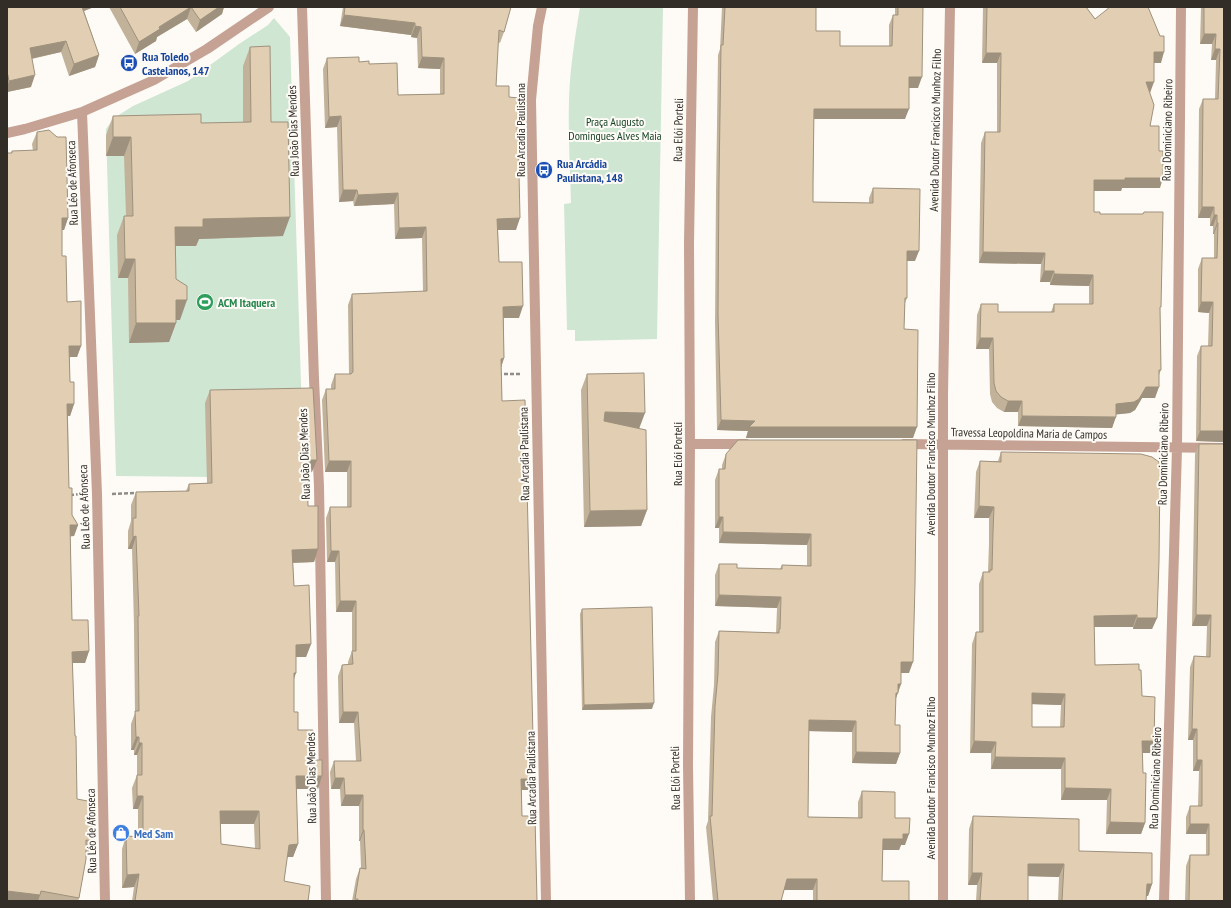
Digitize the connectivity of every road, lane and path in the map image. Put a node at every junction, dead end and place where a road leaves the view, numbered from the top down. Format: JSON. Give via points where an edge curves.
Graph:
{"nodes":[{"id":1,"x":269,"y":7,"type":"edge"},
{"id":2,"x":302,"y":7,"type":"edge"},
{"id":3,"x":542,"y":7,"type":"edge"},
{"id":4,"x":693,"y":7,"type":"edge"},
{"id":5,"x":950,"y":7,"type":"edge"},
{"id":6,"x":1181,"y":7,"type":"edge"},
{"id":7,"x":82,"y":112,"type":"junction"},
{"id":8,"x":7,"y":133,"type":"edge"},
{"id":9,"x":536,"y":373,"type":"junction"},
{"id":10,"x":496,"y":374,"type":"edge"},
{"id":11,"x":690,"y":444,"type":"junction"},
{"id":12,"x":753,"y":444,"type":"edge"},
{"id":13,"x":893,"y":444,"type":"edge"},
{"id":14,"x":943,"y":444,"type":"junction"},
{"id":15,"x":1177,"y":448,"type":"junction"},
{"id":16,"x":1224,"y":448,"type":"edge"},
{"id":17,"x":144,"y":493,"type":"edge"},
{"id":18,"x":97,"y":494,"type":"junction"},
{"id":19,"x":67,"y":495,"type":"edge"},
{"id":20,"x":106,"y":901,"type":"edge"},
{"id":21,"x":326,"y":901,"type":"edge"},
{"id":22,"x":546,"y":901,"type":"edge"},
{"id":23,"x":690,"y":901,"type":"edge"},
{"id":24,"x":943,"y":901,"type":"edge"},
{"id":25,"x":1164,"y":901,"type":"edge"}],
"edges":[{"from":1,"to":7,"type":"street","via":[[207,49],[154,80]]},
{"from":2,"to":21,"type":"street","name":"Rua João Dias Mendes","via":[[319,486]]},
{"from":3,"to":9,"type":"street","name":"Rua Arcadia Paulistana","via":[[531,100]]},
{"from":4,"to":11,"type":"street","name":"Rua Elói Porteli","via":[[689,235]]},
{"from":5,"to":14,"type":"street","name":"Avenida Doutor Francisco Munhoz Filho"},
{"from":6,"to":15,"type":"street","name":"Rua Dominiciano Ribeiro"},
{"from":7,"to":8,"type":"street"},
{"from":7,"to":18,"type":"street","name":"Rua Léo de Afonseca"},
{"from":9,"to":10,"type":"path"},
{"from":9,"to":22,"type":"street","name":"Rua Arcadia Paulistana"},
{"from":11,"to":12,"type":"street"},
{"from":11,"to":23,"type":"street","name":"Rua Elói Porteli"},
{"from":13,"to":14,"type":"street","name":"Travessa Leopoldina Maria de Campos"},
{"from":14,"to":15,"type":"street","name":"Travessa Leopoldina Maria de Campos"},
{"from":14,"to":24,"type":"street","name":"Avenida Doutor Francisco Munhoz Filho"},
{"from":15,"to":16,"type":"street","name":"Travessa Leopoldina Maria de Campos"},
{"from":15,"to":25,"type":"street","name":"Rua Dominiciano Ribeiro"},
{"from":17,"to":18,"type":"path"},
{"from":18,"to":19,"type":"path"},
{"from":18,"to":20,"type":"street","name":"Rua Léo de Afonseca"}]}
